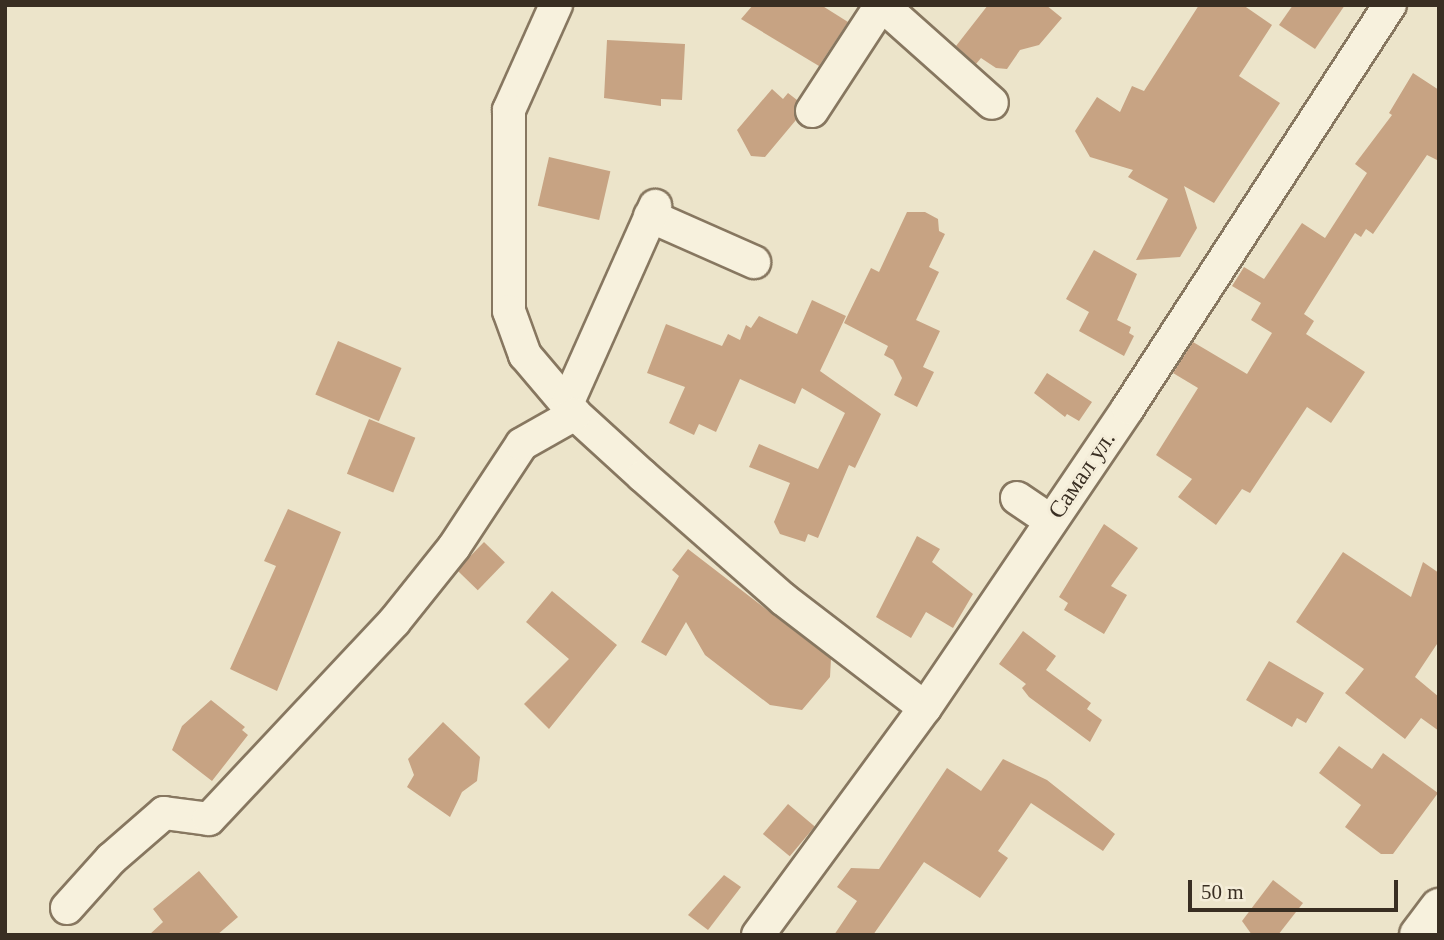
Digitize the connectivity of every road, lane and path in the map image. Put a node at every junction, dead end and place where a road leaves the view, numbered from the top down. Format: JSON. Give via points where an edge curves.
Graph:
{"nodes":[{"id":1,"x":556,"y":5,"type":"edge"},
{"id":2,"x":881,"y":5,"type":"edge"},
{"id":3,"x":1390,"y":5,"type":"edge"},
{"id":4,"x":992,"y":103,"type":"dead end"},
{"id":5,"x":812,"y":111,"type":"dead end"},
{"id":6,"x":754,"y":262,"type":"dead end"},
{"id":7,"x":571,"y":409,"type":"junction"},
{"id":8,"x":1017,"y":498,"type":"dead end"},
{"id":9,"x":1051,"y":521,"type":"junction"},
{"id":10,"x":925,"y":708,"type":"junction"},
{"id":11,"x":67,"y":908,"type":"dead end"},
{"id":12,"x":1439,"y":908,"type":"edge"},
{"id":13,"x":758,"y":935,"type":"edge"},
{"id":14,"x":1419,"y":935,"type":"edge"}],
"edges":[{"from":1,"to":7,"type":"street","via":[[509,110],[509,311],[525,355]]},
{"from":2,"to":4,"type":"street"},
{"from":2,"to":5,"type":"street"},
{"from":3,"to":9,"type":"street","name":"Самал ул."},
{"from":6,"to":7,"type":"street","via":[[653,211]]},
{"from":7,"to":10,"type":"street","via":[[783,599]]},
{"from":7,"to":11,"type":"street","via":[[523,444],[454,547],[394,622],[209,819],[164,813],[111,859]]},
{"from":8,"to":9,"type":"street"},
{"from":9,"to":10,"type":"street","name":"Самал ул."},
{"from":10,"to":13,"type":"street","name":"Самал ул."},
{"from":12,"to":14,"type":"main road"}]}
